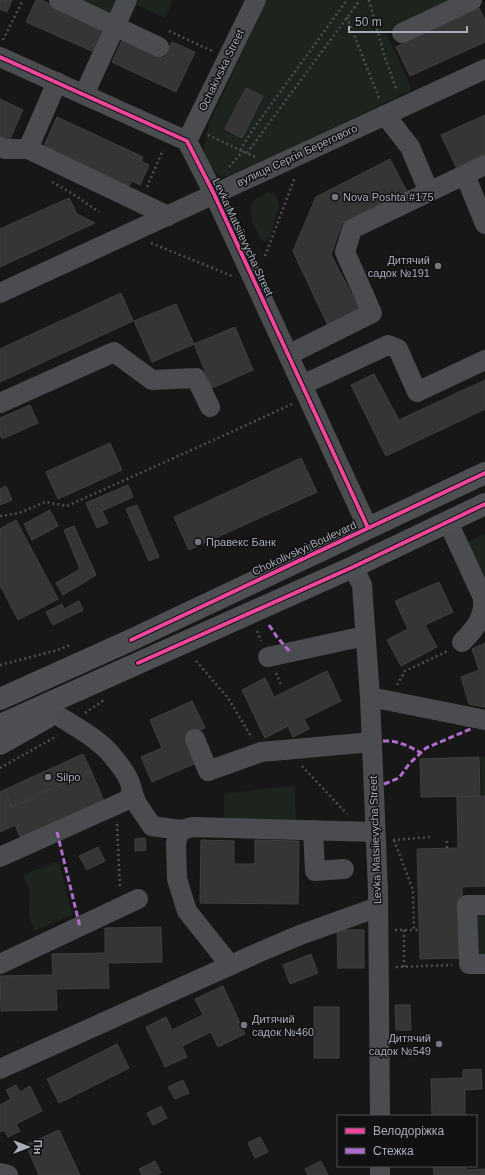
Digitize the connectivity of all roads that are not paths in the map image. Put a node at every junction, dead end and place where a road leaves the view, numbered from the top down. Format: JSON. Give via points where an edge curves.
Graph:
{"nodes":[{"id":1,"x":59,"y":0,"type":"edge"},
{"id":2,"x":127,"y":0,"type":"edge"},
{"id":3,"x":256,"y":0,"type":"edge"},
{"id":4,"x":472,"y":0,"type":"edge"},
{"id":5,"x":116,"y":26,"type":"junction"},
{"id":6,"x":402,"y":33,"type":"dead end"},
{"id":7,"x":159,"y":47,"type":"road end"},
{"id":8,"x":2,"y":48,"type":"edge"},
{"id":9,"x":485,"y":69,"type":"edge"},
{"id":10,"x":57,"y":82,"type":"junction"},
{"id":11,"x":84,"y":95,"type":"junction"},
{"id":12,"x":383,"y":109,"type":"junction"},
{"id":13,"x":187,"y":141,"type":"junction"},
{"id":14,"x":0,"y":147,"type":"edge"},
{"id":15,"x":28,"y":149,"type":"junction"},
{"id":16,"x":485,"y":165,"type":"edge"},
{"id":17,"x":465,"y":175,"type":"junction"},
{"id":18,"x":429,"y":192,"type":"junction"},
{"id":19,"x":214,"y":194,"type":"junction"},
{"id":20,"x":168,"y":216,"type":"junction"},
{"id":21,"x":485,"y":224,"type":"edge"},
{"id":22,"x":0,"y":293,"type":"edge"},
{"id":23,"x":288,"y":355,"type":"junction"},
{"id":24,"x":485,"y":360,"type":"edge"},
{"id":25,"x":302,"y":385,"type":"junction"},
{"id":26,"x":0,"y":403,"type":"edge"},
{"id":27,"x":210,"y":407,"type":"dead end"},
{"id":28,"x":485,"y":473,"type":"edge"},
{"id":29,"x":485,"y":504,"type":"edge"},
{"id":30,"x":448,"y":522,"type":"junction"},
{"id":31,"x":368,"y":528,"type":"junction"},
{"id":32,"x":353,"y":566,"type":"junction"},
{"id":33,"x":484,"y":601,"type":"edge"},
{"id":34,"x":365,"y":636,"type":"junction"},
{"id":35,"x":131,"y":640,"type":"junction"},
{"id":36,"x":462,"y":642,"type":"road end"},
{"id":37,"x":268,"y":657,"type":"dead end"},
{"id":38,"x":138,"y":663,"type":"junction"},
{"id":39,"x":0,"y":685,"type":"edge"},
{"id":40,"x":0,"y":699,"type":"edge"},
{"id":41,"x":379,"y":699,"type":"junction"},
{"id":42,"x":54,"y":713,"type":"junction"},
{"id":43,"x":485,"y":720,"type":"edge"},
{"id":44,"x":0,"y":724,"type":"edge"},
{"id":45,"x":195,"y":739,"type":"dead end"},
{"id":46,"x":372,"y":742,"type":"junction"},
{"id":47,"x":0,"y":744,"type":"edge"},
{"id":48,"x":131,"y":788,"type":"junction"},
{"id":49,"x":180,"y":830,"type":"junction"},
{"id":50,"x":313,"y":830,"type":"junction"},
{"id":51,"x":375,"y":834,"type":"junction"},
{"id":52,"x":0,"y":857,"type":"edge"},
{"id":53,"x":344,"y":869,"type":"dead end"},
{"id":54,"x":138,"y":899,"type":"dead end"},
{"id":55,"x":485,"y":905,"type":"edge"},
{"id":56,"x":378,"y":907,"type":"junction"},
{"id":57,"x":0,"y":964,"type":"edge"},
{"id":58,"x":477,"y":964,"type":"edge"},
{"id":59,"x":230,"y":965,"type":"junction"},
{"id":60,"x":1,"y":1064,"type":"edge"},
{"id":61,"x":380,"y":1115,"type":"edge"},
{"id":62,"x":0,"y":1173,"type":"edge"},
{"id":63,"x":8,"y":1175,"type":"edge"}],
"edges":[{"from":1,"to":5,"type":"street"},
{"from":2,"to":5,"type":"street"},
{"from":3,"to":13,"type":"street","name":"Ochakivska Street"},
{"from":4,"to":6,"type":"street"},
{"from":5,"to":7,"type":"street"},
{"from":5,"to":11,"type":"street"},
{"from":8,"to":10,"type":"street"},
{"from":9,"to":12,"type":"street","name":"вулиця Сергія Берегового"},
{"from":10,"to":11,"type":"street"},
{"from":10,"to":15,"type":"street"},
{"from":11,"to":13,"type":"street"},
{"from":12,"to":18,"type":"street","via":[[410,147]]},
{"from":12,"to":19,"type":"street","name":"вулиця Сергія Берегового"},
{"from":13,"to":19,"type":"street","name":"Levka Matsiievycha Street"},
{"from":14,"to":15,"type":"street","via":[[5,150]]},
{"from":15,"to":20,"type":"street"},
{"from":16,"to":17,"type":"street"},
{"from":17,"to":18,"type":"street"},
{"from":17,"to":21,"type":"street"},
{"from":18,"to":23,"type":"street","via":[[352,229],[345,252],[372,313]]},
{"from":19,"to":20,"type":"street","name":"вулиця Сергія Берегового"},
{"from":19,"to":23,"type":"street","name":"Levka Matsiievycha Street"},
{"from":20,"to":22,"type":"street","name":"вулиця Сергія Берегового"},
{"from":23,"to":25,"type":"street","name":"Levka Matsiievycha Street"},
{"from":24,"to":25,"type":"street","via":[[418,392],[398,349],[388,345]]},
{"from":25,"to":31,"type":"street","name":"Levka Matsiievycha Street"},
{"from":26,"to":27,"type":"street","via":[[114,352],[152,380],[196,378]]},
{"from":28,"to":31,"type":"main road","name":"Chokolivskyi Boulevard"},
{"from":29,"to":30,"type":"main road"},
{"from":30,"to":32,"type":"main road"},
{"from":30,"to":33,"type":"street"},
{"from":31,"to":35,"type":"main road","name":"Chokolivskyi Boulevard"},
{"from":32,"to":34,"type":"street","name":"Levka Matsiievycha Street","via":[[362,585]]},
{"from":32,"to":38,"type":"main road"},
{"from":33,"to":36,"type":"street","via":[[474,631]]},
{"from":34,"to":37,"type":"street"},
{"from":34,"to":41,"type":"street","name":"Levka Matsiievycha Street"},
{"from":35,"to":39,"type":"main road","name":"Chokolivskyi Boulevard"},
{"from":35,"to":40,"type":"main road","name":"Chokolivskyi Boulevard"},
{"from":38,"to":42,"type":"main road"},
{"from":38,"to":44,"type":"main road"},
{"from":41,"to":43,"type":"street"},
{"from":41,"to":46,"type":"street","name":"Levka Matsiievycha Street"},
{"from":42,"to":47,"type":"main road"},
{"from":42,"to":48,"type":"street","via":[[99,742],[117,761]]},
{"from":45,"to":46,"type":"street","via":[[208,771],[261,752]]},
{"from":46,"to":51,"type":"street","name":"Levka Matsiievycha Street"},
{"from":48,"to":49,"type":"street","via":[[137,804],[152,826]]},
{"from":48,"to":52,"type":"street","via":[[127,800]]},
{"from":49,"to":50,"type":"street","via":[[193,827]]},
{"from":49,"to":59,"type":"street","via":[[176,843],[177,879],[188,911]]},
{"from":50,"to":51,"type":"street"},
{"from":50,"to":53,"type":"street","via":[[315,870]]},
{"from":51,"to":56,"type":"street","name":"Levka Matsiievycha Street"},
{"from":54,"to":57,"type":"street"},
{"from":55,"to":58,"type":"street","via":[[467,905]]},
{"from":56,"to":59,"type":"street","via":[[300,935]]},
{"from":56,"to":61,"type":"street","name":"Levka Matsiievycha Street"},
{"from":59,"to":60,"type":"street"},
{"from":62,"to":63,"type":"street"}]}
